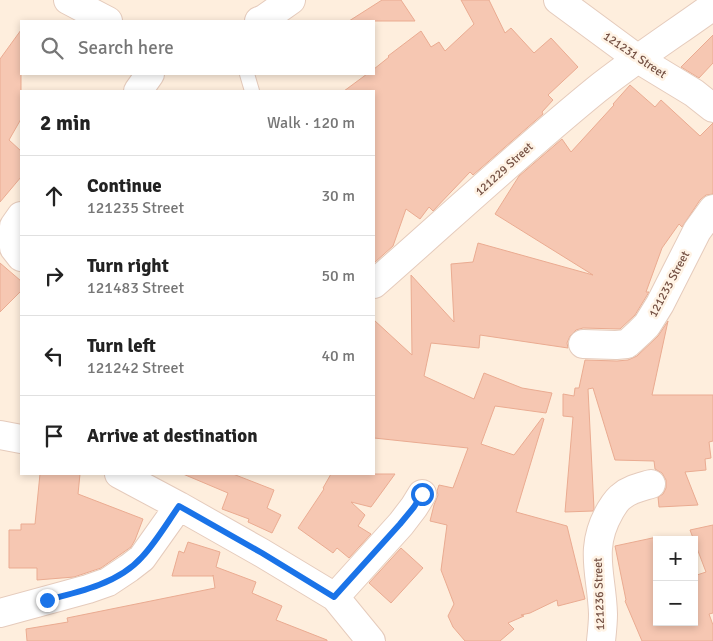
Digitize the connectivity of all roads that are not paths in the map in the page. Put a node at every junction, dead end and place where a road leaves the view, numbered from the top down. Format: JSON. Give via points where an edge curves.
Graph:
{"nodes":[{"id":1,"x":68,"y":0,"type":"edge"},
{"id":2,"x":291,"y":0,"type":"edge"},
{"id":3,"x":558,"y":0,"type":"edge"},
{"id":4,"x":713,"y":6,"type":"edge"},
{"id":5,"x":106,"y":20,"type":"edge"},
{"id":6,"x":262,"y":20,"type":"edge"},
{"id":7,"x":638,"y":59,"type":"junction"},
{"id":8,"x":149,"y":75,"type":"edge"},
{"id":9,"x":247,"y":75,"type":"edge"},
{"id":10,"x":139,"y":90,"type":"edge"},
{"id":11,"x":252,"y":90,"type":"edge"},
{"id":12,"x":713,"y":108,"type":"edge"},
{"id":13,"x":713,"y":209,"type":"edge"},
{"id":14,"x":20,"y":217,"type":"edge"},
{"id":15,"x":18,"y":252,"type":"edge"},
{"id":16,"x":375,"y":283,"type":"edge"},
{"id":17,"x":583,"y":344,"type":"dead end"},
{"id":18,"x":0,"y":435,"type":"edge"},
{"id":19,"x":20,"y":439,"type":"edge"},
{"id":20,"x":121,"y":475,"type":"edge"},
{"id":21,"x":651,"y":484,"type":"dead end"},
{"id":22,"x":422,"y":494,"type":"dead end"},
{"id":23,"x":179,"y":506,"type":"junction"},
{"id":24,"x":334,"y":597,"type":"junction"},
{"id":25,"x":0,"y":613,"type":"edge"},
{"id":26,"x":371,"y":641,"type":"edge"},
{"id":27,"x":601,"y":641,"type":"edge"}],
"edges":[{"from":1,"to":5,"type":"street"},
{"from":2,"to":6,"type":"street"},
{"from":3,"to":7,"type":"street","name":"121231 Street"},
{"from":4,"to":7,"type":"street","name":"121229 Street"},
{"from":7,"to":12,"type":"street","name":"121231 Street"},
{"from":7,"to":16,"type":"street","name":"121229 Street","via":[[529,147]]},
{"from":8,"to":10,"type":"street"},
{"from":9,"to":11,"type":"lane"},
{"from":13,"to":17,"type":"street","name":"121233 Street","via":[[697,231],[647,325],[627,344]]},
{"from":14,"to":15,"type":"street","via":[[14,226]]},
{"from":18,"to":19,"type":"street"},
{"from":20,"to":23,"type":"street"},
{"from":21,"to":27,"type":"street","name":"121236 Street","via":[[621,496],[601,531],[597,567],[603,614]]},
{"from":22,"to":24,"type":"street","via":[[400,524]]},
{"from":23,"to":24,"type":"street"},
{"from":23,"to":25,"type":"street","via":[[142,558],[108,582]]},
{"from":24,"to":26,"type":"street"}]}
